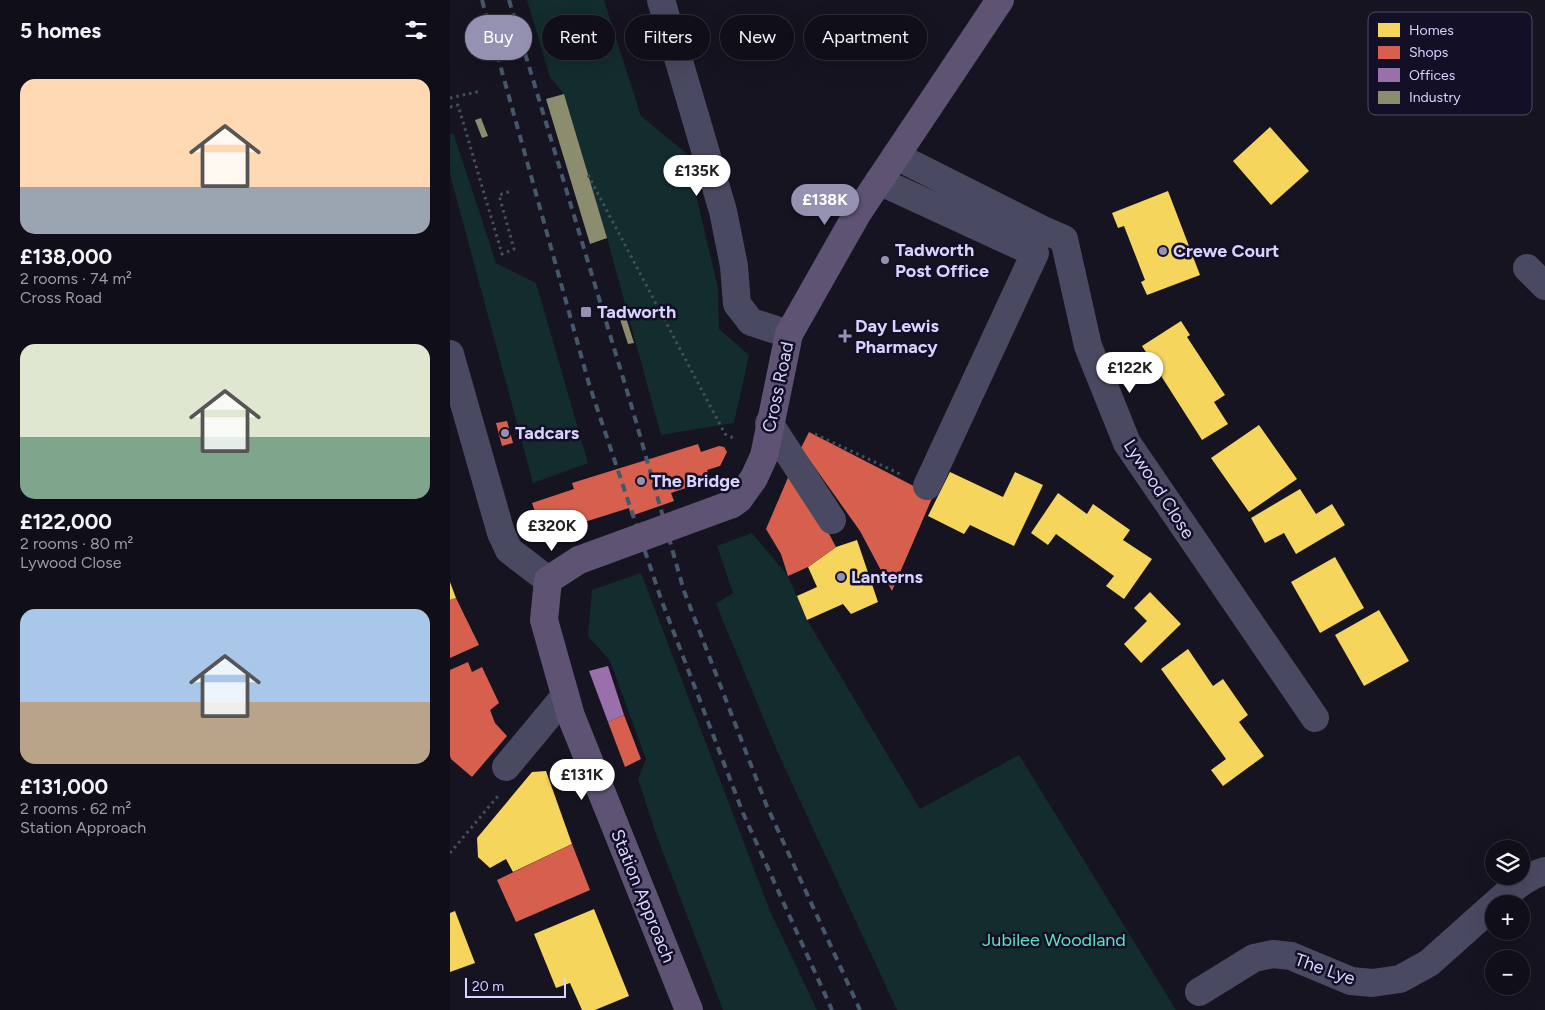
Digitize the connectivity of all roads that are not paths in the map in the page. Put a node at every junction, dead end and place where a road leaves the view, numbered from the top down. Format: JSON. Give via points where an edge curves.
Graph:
{"nodes":[{"id":1,"x":661,"y":0,"type":"edge"},
{"id":2,"x":1000,"y":0,"type":"edge"},
{"id":3,"x":896,"y":156,"type":"junction"},
{"id":4,"x":879,"y":181,"type":"junction"},
{"id":5,"x":789,"y":334,"type":"junction"},
{"id":6,"x":450,"y":354,"type":"edge"},
{"id":7,"x":455,"y":395,"type":"edge"},
{"id":8,"x":769,"y":423,"type":"junction"},
{"id":9,"x":926,"y":486,"type":"dead end"},
{"id":10,"x":832,"y":520,"type":"dead end"},
{"id":11,"x":548,"y":580,"type":"junction"},
{"id":12,"x":565,"y":696,"type":"junction"},
{"id":13,"x":1315,"y":718,"type":"dead end"},
{"id":14,"x":506,"y":767,"type":"dead end"},
{"id":15,"x":1545,"y":871,"type":"edge"},
{"id":16,"x":1505,"y":895,"type":"edge"},
{"id":17,"x":1485,"y":912,"type":"edge"},
{"id":18,"x":1199,"y":992,"type":"dead end"},
{"id":19,"x":689,"y":1010,"type":"edge"}],
"edges":[{"from":1,"to":5,"type":"street","via":[[723,211],[734,266],[737,304],[751,322]]},
{"from":2,"to":3,"type":"main road","name":"Cross Road"},
{"from":3,"to":4,"type":"main road","name":"Cross Road"},
{"from":3,"to":13,"type":"street","name":"Lywood Close","via":[[1064,239],[1088,346],[1127,442]]},
{"from":4,"to":5,"type":"main road","name":"Cross Road","via":[[856,214]]},
{"from":4,"to":9,"type":"street","via":[[1035,253]]},
{"from":5,"to":8,"type":"main road","name":"Cross Road"},
{"from":6,"to":7,"type":"street"},
{"from":7,"to":11,"type":"street","via":[[509,550]]},
{"from":8,"to":10,"type":"street"},
{"from":8,"to":11,"type":"main road","name":"Cross Road","bridge":true,"via":[[764,456],[754,478],[732,504],[579,560]]},
{"from":11,"to":12,"type":"main road","name":"Station Approach","via":[[544,620]]},
{"from":12,"to":14,"type":"street"},
{"from":12,"to":19,"type":"main road","name":"Station Approach"},
{"from":15,"to":16,"type":"street","name":"The Lye"},
{"from":17,"to":18,"type":"street","name":"The Lye","via":[[1429,963],[1400,979],[1372,983],[1351,981],[1291,956],[1273,954],[1254,958]]}]}
